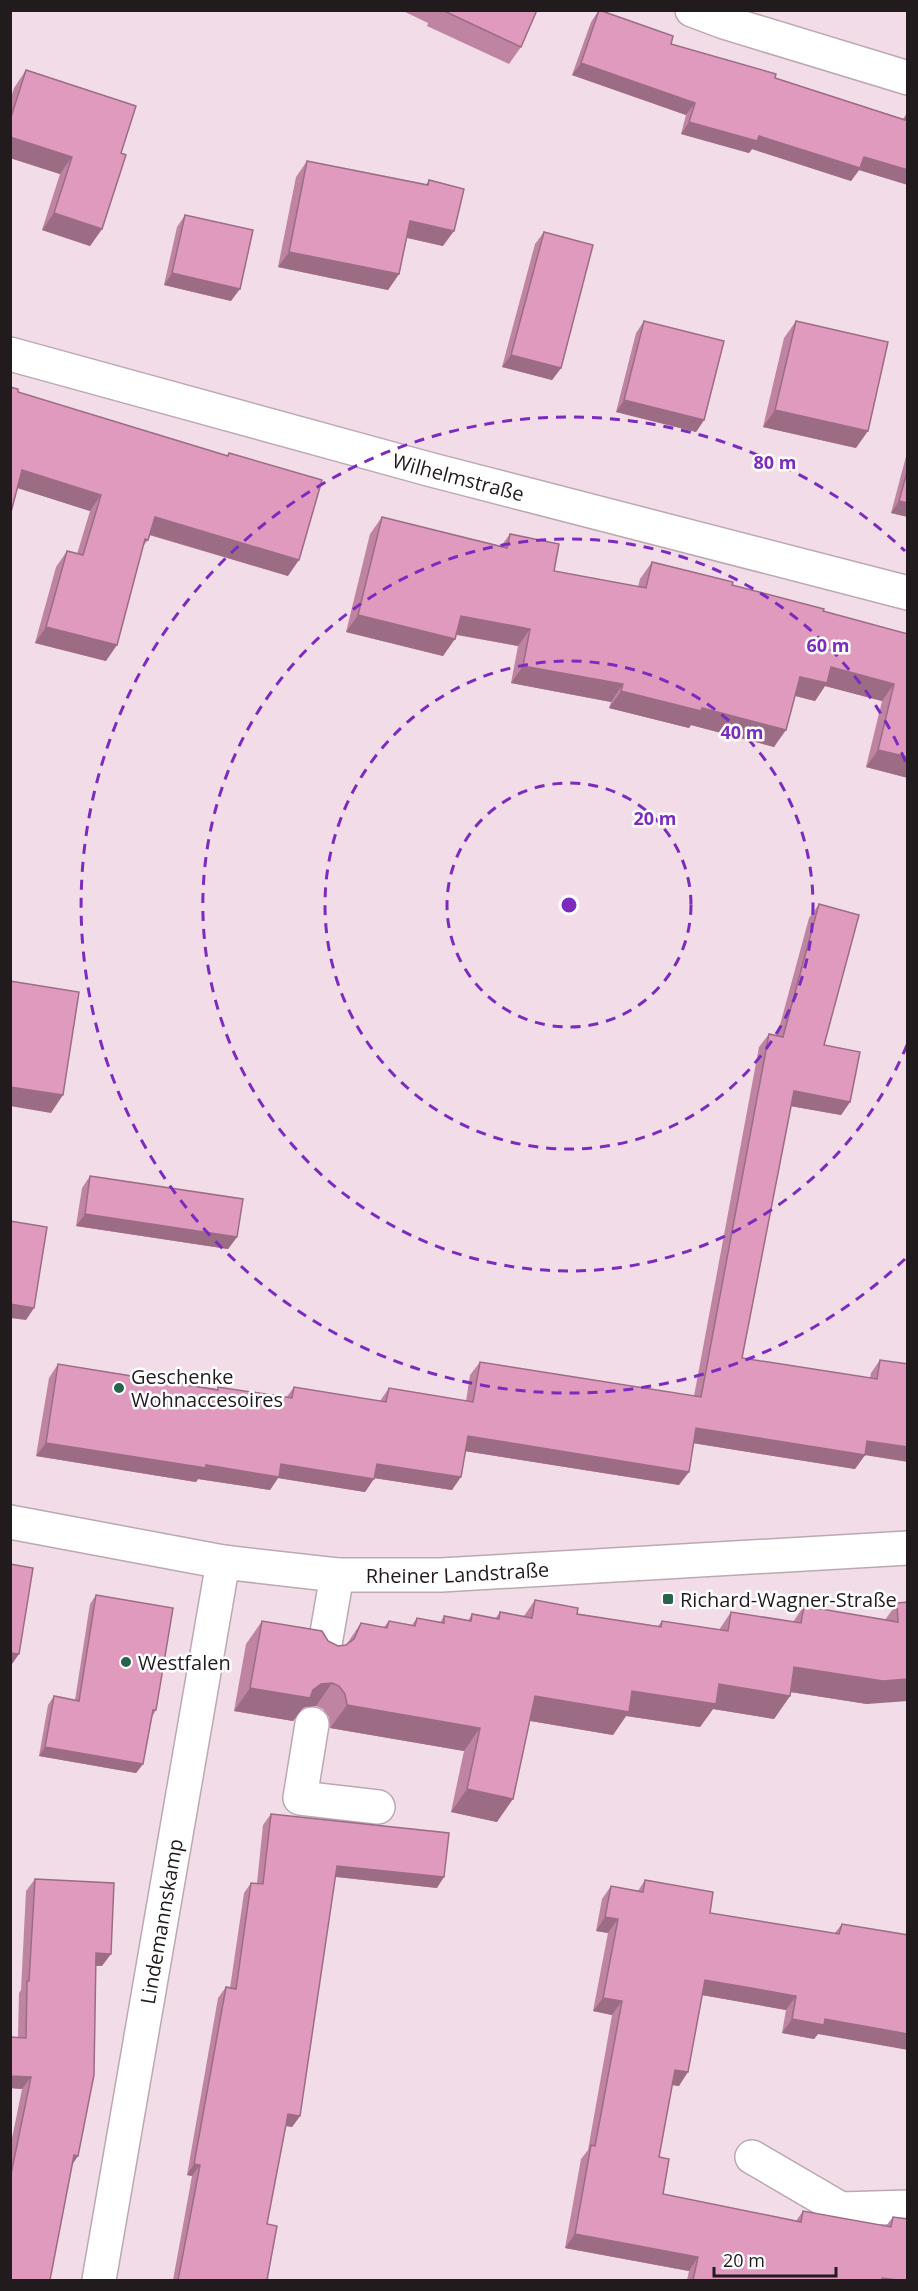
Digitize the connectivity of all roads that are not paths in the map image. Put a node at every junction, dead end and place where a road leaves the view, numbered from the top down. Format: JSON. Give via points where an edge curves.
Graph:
{"nodes":[{"id":1,"x":692,"y":10,"type":"edge"},
{"id":2,"x":908,"y":78,"type":"edge"},
{"id":3,"x":10,"y":354,"type":"edge"},
{"id":4,"x":908,"y":593,"type":"edge"},
{"id":5,"x":10,"y":1522,"type":"edge"},
{"id":6,"x":908,"y":1548,"type":"edge"},
{"id":7,"x":223,"y":1562,"type":"junction"},
{"id":8,"x":337,"y":1575,"type":"junction"},
{"id":9,"x":324,"y":1650,"type":"edge"},
{"id":10,"x":312,"y":1724,"type":"edge"},
{"id":11,"x":378,"y":1807,"type":"dead end"},
{"id":12,"x":752,"y":2157,"type":"dead end"},
{"id":13,"x":908,"y":2207,"type":"edge"},
{"id":14,"x":99,"y":2280,"type":"edge"}],
"edges":[{"from":1,"to":2,"type":"street"},
{"from":3,"to":4,"type":"street","name":"Wilhelmstraße","via":[[432,470]]},
{"from":5,"to":7,"type":"street","name":"Rheiner Landstraße"},
{"from":6,"to":8,"type":"street","name":"Rheiner Landstraße","via":[[441,1575]]},
{"from":7,"to":8,"type":"street","name":"Rheiner Landstraße"},
{"from":7,"to":14,"type":"street","name":"Lindemannskamp"},
{"from":8,"to":9,"type":"street"},
{"from":10,"to":11,"type":"street","via":[[300,1798]]},
{"from":12,"to":13,"type":"street","via":[[841,2209]]}]}
